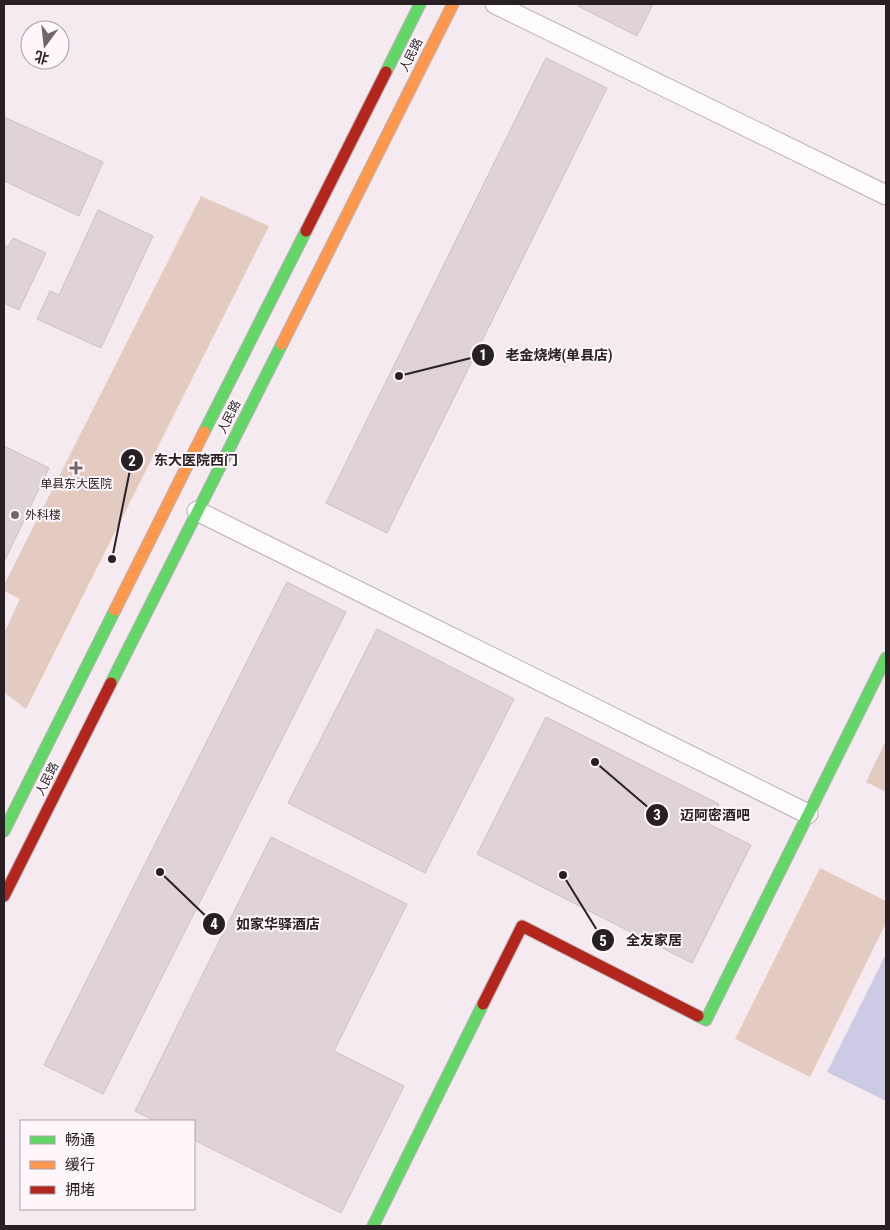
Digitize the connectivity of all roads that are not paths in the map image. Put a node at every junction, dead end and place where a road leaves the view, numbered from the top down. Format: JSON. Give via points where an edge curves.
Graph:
{"nodes":[{"id":1,"x":420,"y":4,"type":"edge"},
{"id":2,"x":453,"y":4,"type":"edge"},
{"id":3,"x":495,"y":4,"type":"edge"},
{"id":4,"x":886,"y":195,"type":"edge"},
{"id":5,"x":197,"y":511,"type":"junction"},
{"id":6,"x":886,"y":658,"type":"edge"},
{"id":7,"x":808,"y":814,"type":"junction"},
{"id":8,"x":4,"y":832,"type":"edge"},
{"id":9,"x":4,"y":896,"type":"edge"},
{"id":10,"x":373,"y":1226,"type":"edge"}],
"edges":[{"from":1,"to":8,"type":"main road","name":"人民路"},
{"from":2,"to":5,"type":"main road","name":"人民路"},
{"from":3,"to":4,"type":"street"},
{"from":5,"to":7,"type":"street"},
{"from":5,"to":9,"type":"main road","name":"人民路"},
{"from":6,"to":7,"type":"main road"},
{"from":7,"to":10,"type":"main road","via":[[706,1020],[522,926]]}]}
